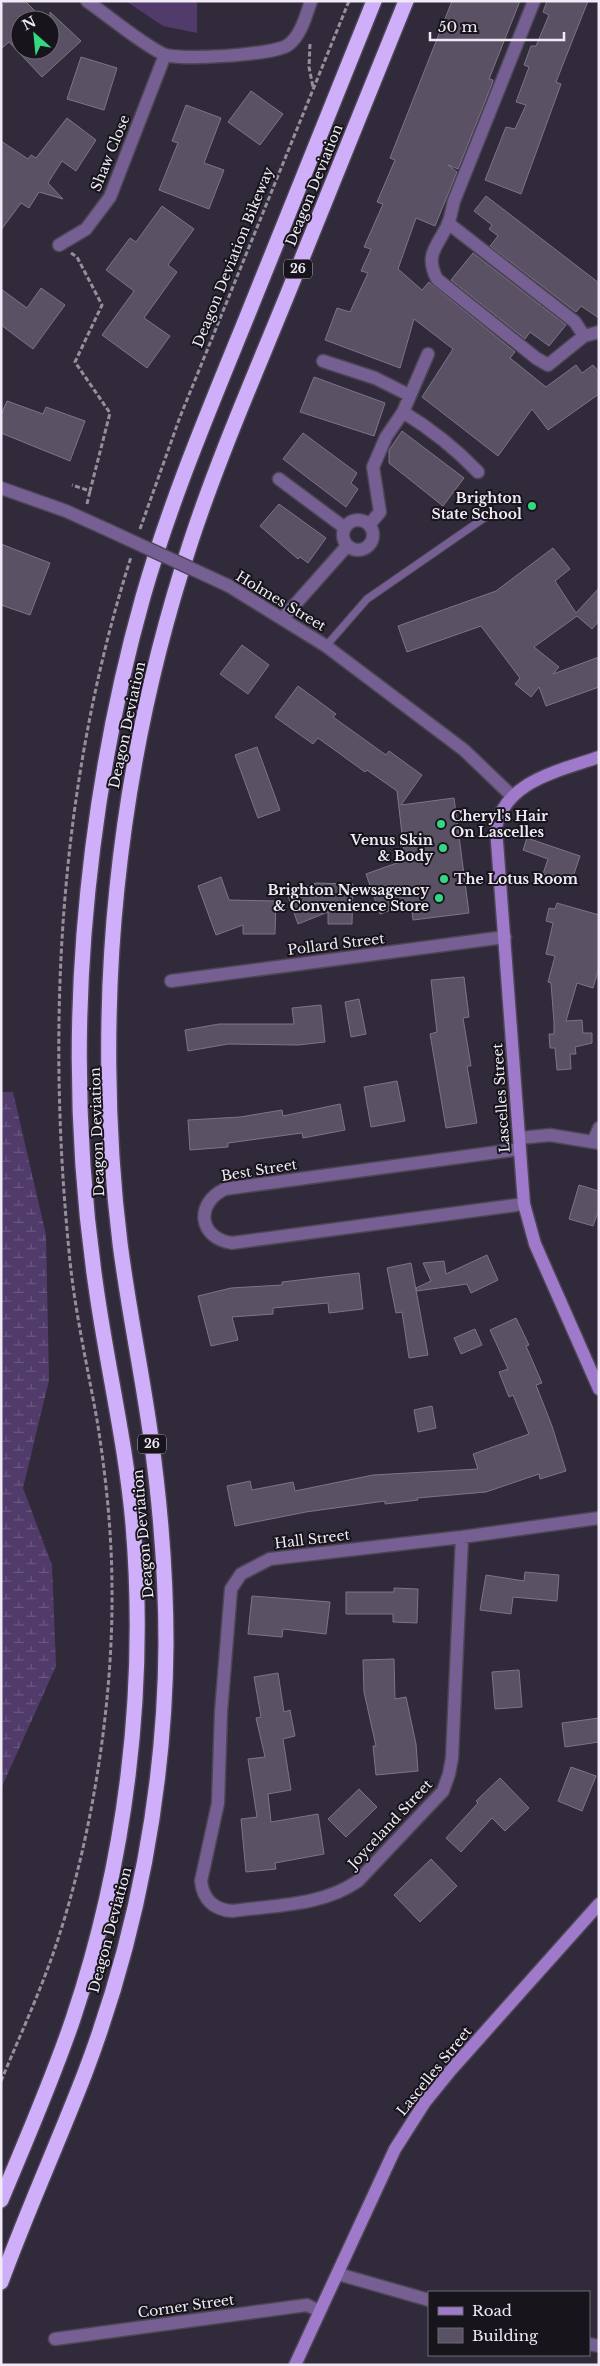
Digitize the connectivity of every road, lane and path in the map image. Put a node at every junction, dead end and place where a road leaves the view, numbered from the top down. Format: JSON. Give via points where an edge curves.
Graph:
{"nodes":[{"id":1,"x":87,"y":1,"type":"edge"},
{"id":2,"x":311,"y":1,"type":"edge"},
{"id":3,"x":349,"y":1,"type":"edge"},
{"id":4,"x":374,"y":1,"type":"edge"},
{"id":5,"x":406,"y":1,"type":"edge"},
{"id":6,"x":534,"y":1,"type":"edge"},
{"id":7,"x":302,"y":25,"type":"junction"},
{"id":8,"x":164,"y":55,"type":"junction"},
{"id":9,"x":313,"y":88,"type":"junction"},
{"id":10,"x":448,"y":223,"type":"junction"},
{"id":11,"x":59,"y":245,"type":"joint"},
{"id":12,"x":599,"y":332,"type":"edge"},
{"id":13,"x":584,"y":336,"type":"junction"},
{"id":14,"x":428,"y":354,"type":"dead end"},
{"id":15,"x":323,"y":361,"type":"dead end"},
{"id":16,"x":409,"y":395,"type":"junction"},
{"id":17,"x":403,"y":412,"type":"junction"},
{"id":18,"x":478,"y":472,"type":"dead end"},
{"id":19,"x":279,"y":479,"type":"dead end"},
{"id":20,"x":72,"y":485,"type":"dead end"},
{"id":21,"x":1,"y":488,"type":"edge"},
{"id":22,"x":90,"y":491,"type":"junction"},
{"id":23,"x":87,"y":504,"type":"dead end"},
{"id":24,"x":490,"y":514,"type":"dead end"},
{"id":25,"x":142,"y":523,"type":"dead end"},
{"id":26,"x":369,"y":525,"type":"junction"},
{"id":27,"x":345,"y":528,"type":"junction"},
{"id":28,"x":347,"y":546,"type":"junction"},
{"id":29,"x":283,"y":618,"type":"junction"},
{"id":30,"x":326,"y":646,"type":"junction"},
{"id":31,"x":599,"y":758,"type":"edge"},
{"id":32,"x":512,"y":796,"type":"junction"},
{"id":33,"x":505,"y":937,"type":"junction"},
{"id":34,"x":171,"y":981,"type":"dead end"},
{"id":35,"x":599,"y":1128,"type":"edge"},
{"id":36,"x":596,"y":1143,"type":"edge"},
{"id":37,"x":520,"y":1144,"type":"junction"},
{"id":38,"x":524,"y":1204,"type":"junction"},
{"id":39,"x":599,"y":1389,"type":"edge"},
{"id":40,"x":599,"y":1518,"type":"edge"},
{"id":41,"x":462,"y":1537,"type":"junction"},
{"id":42,"x":207,"y":1898,"type":"joint"},
{"id":43,"x":599,"y":1904,"type":"edge"},
{"id":44,"x":1,"y":2200,"type":"edge"},
{"id":45,"x":338,"y":2274,"type":"junction"},
{"id":46,"x":1,"y":2282,"type":"edge"},
{"id":47,"x":428,"y":2300,"type":"edge"},
{"id":48,"x":319,"y":2311,"type":"junction"},
{"id":49,"x":55,"y":2339,"type":"dead end"},
{"id":50,"x":294,"y":2365,"type":"edge"}],
"edges":[{"from":1,"to":8,"type":"street"},
{"from":2,"to":7,"type":"street"},
{"from":3,"to":9,"type":"path","name":"Deagon Deviation Bikeway"},
{"from":4,"to":44,"type":"highway","name":"Deagon Deviation","number":"26","via":[[186,467],[143,596],[108,749],[83,938],[79,1031],[81,1115],[95,1285],[122,1440],[132,1520],[137,1667],[132,1742],[125,1804],[94,1951],[55,2070]]},
{"from":5,"to":46,"type":"highway","name":"Deagon Deviation","number":"26","via":[[220,460],[192,538],[154,674],[128,803],[116,890],[111,965],[113,1184],[162,1536],[166,1647],[164,1715],[147,1852],[120,1966],[86,2071]]},
{"from":6,"to":10,"type":"street"},
{"from":7,"to":8,"type":"street","via":[[288,45],[271,51],[201,58]]},
{"from":7,"to":9,"type":"path","via":[[310,41],[309,67]]},
{"from":8,"to":11,"type":"street","name":"Shaw Close","via":[[110,197],[86,229]]},
{"from":9,"to":25,"type":"path","name":"Deagon Deviation Bikeway","via":[[180,417]]},
{"from":10,"to":13,"type":"street","via":[[575,322]]},
{"from":10,"to":13,"type":"street","via":[[432,252],[430,266],[437,279],[548,365]]},
{"from":11,"to":22,"type":"path","via":[[77,257],[102,305],[76,362],[110,413]]},
{"from":12,"to":13,"type":"street"},
{"from":14,"to":16,"type":"street"},
{"from":15,"to":16,"type":"street","via":[[375,378]]},
{"from":16,"to":17,"type":"street"},
{"from":17,"to":18,"type":"street","via":[[426,426]]},
{"from":17,"to":26,"type":"street","via":[[386,437],[373,468],[380,512]]},
{"from":19,"to":27,"type":"street"},
{"from":20,"to":22,"type":"path"},
{"from":21,"to":29,"type":"street","name":"Holmes Street","bridge":true,"via":[[108,530],[229,586]]},
{"from":22,"to":23,"type":"path"},
{"from":24,"to":30,"type":"lane","via":[[367,599]]},
{"from":26,"to":27,"type":"street","via":[[358,520]]},
{"from":26,"to":28,"type":"street","via":[[373,535],[367,547],[355,550]]},
{"from":27,"to":28,"type":"street","via":[[343,537]]},
{"from":28,"to":29,"type":"street"},
{"from":29,"to":30,"type":"street","name":"Holmes Street"},
{"from":30,"to":32,"type":"street","name":"Holmes Street","via":[[464,750]]},
{"from":31,"to":32,"type":"street","via":[[533,782]]},
{"from":32,"to":33,"type":"street","name":"Lascelles Street","via":[[498,814],[496,828]]},
{"from":33,"to":34,"type":"street","name":"Pollard Street"},
{"from":33,"to":37,"type":"street","name":"Lascelles Street"},
{"from":35,"to":36,"type":"street"},
{"from":36,"to":37,"type":"street","via":[[550,1135]]},
{"from":37,"to":38,"type":"street","name":"Lascelles Street"},
{"from":37,"to":38,"type":"street","name":"Best Street","via":[[225,1189],[208,1202],[205,1214],[211,1235],[232,1243]]},
{"from":38,"to":39,"type":"street","name":"Lascelles Street","via":[[535,1244]]},
{"from":40,"to":41,"type":"street","name":"Hall Street"},
{"from":41,"to":42,"type":"street","name":"Joyceland Street","via":[[452,1758],[443,1790],[358,1881],[344,1890],[324,1899],[233,1911],[213,1906]]},
{"from":41,"to":42,"type":"street","name":"Hall Street","via":[[270,1559],[241,1574],[232,1589],[228,1613],[218,1803],[201,1881]]},
{"from":43,"to":45,"type":"street","name":"Lascelles Street","via":[[425,2102],[395,2149]]},
{"from":45,"to":47,"type":"street"},
{"from":45,"to":48,"type":"street","name":"Lascelles Street"},
{"from":48,"to":49,"type":"street","name":"Corner Street","via":[[307,2305]]},
{"from":48,"to":50,"type":"street","name":"Lascelles Street"}]}
